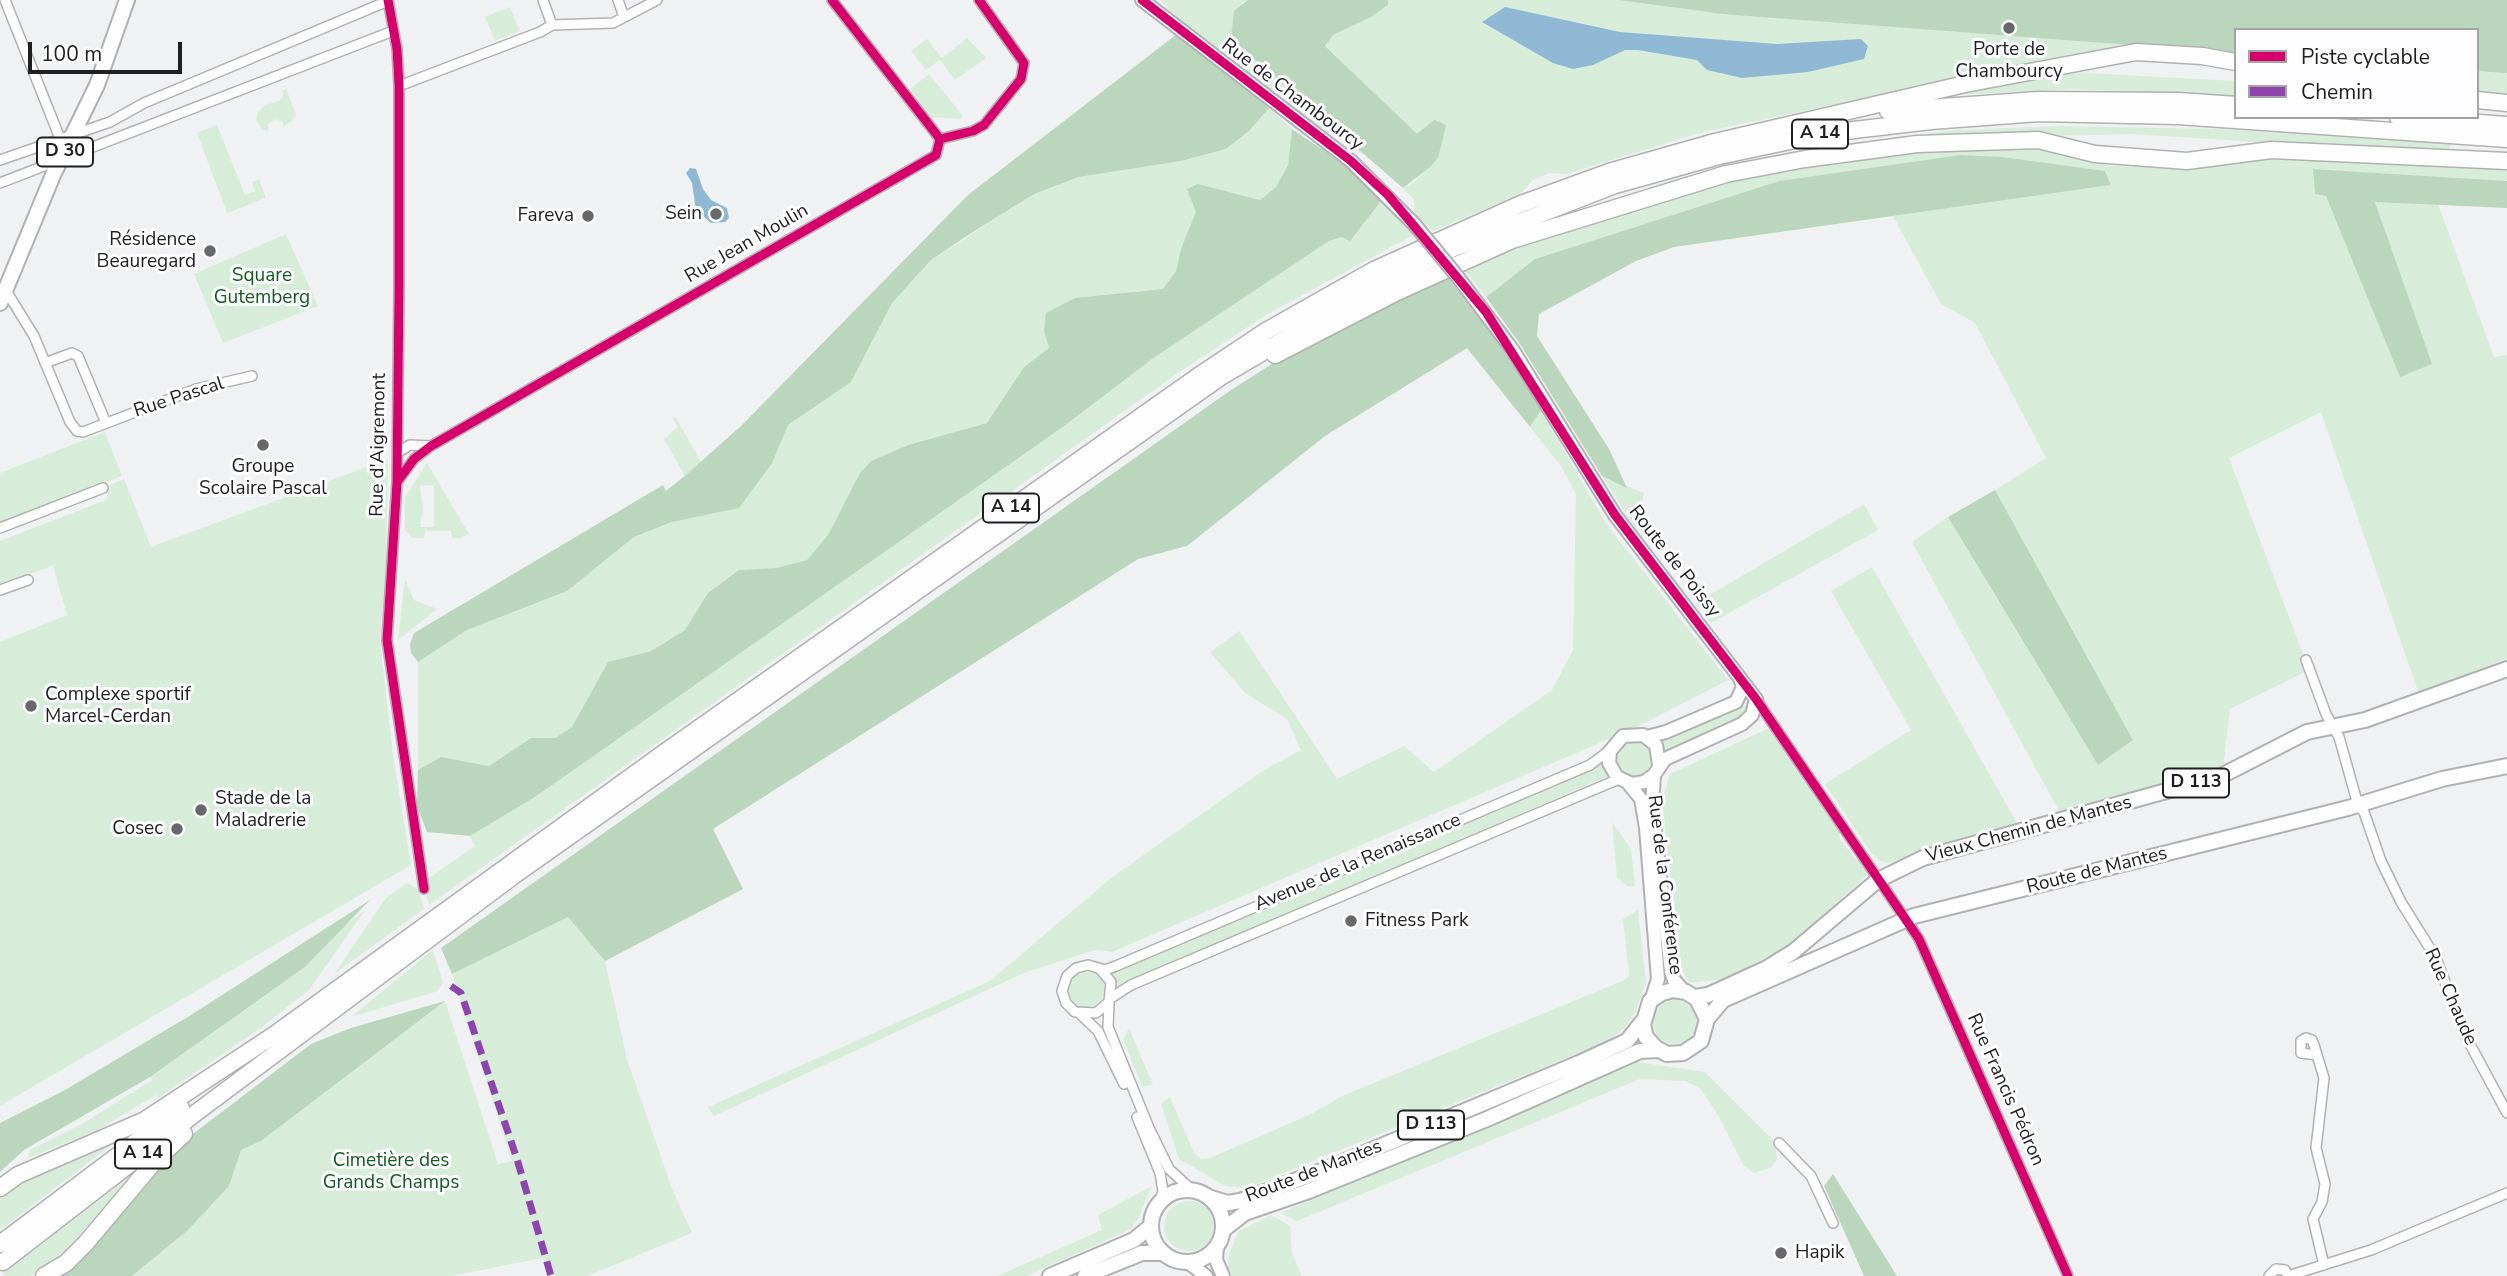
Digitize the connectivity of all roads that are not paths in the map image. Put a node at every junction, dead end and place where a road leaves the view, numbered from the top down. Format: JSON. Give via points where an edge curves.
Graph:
{"nodes":[{"id":1,"x":5,"y":0,"type":"edge"},
{"id":2,"x":127,"y":0,"type":"edge"},
{"id":3,"x":543,"y":0,"type":"edge"},
{"id":4,"x":618,"y":0,"type":"edge"},
{"id":5,"x":657,"y":0,"type":"edge"},
{"id":6,"x":832,"y":0,"type":"edge"},
{"id":7,"x":979,"y":0,"type":"edge"},
{"id":8,"x":1142,"y":0,"type":"edge"},
{"id":9,"x":388,"y":1,"type":"edge"},
{"id":10,"x":624,"y":17,"type":"junction"},
{"id":11,"x":552,"y":24,"type":"junction"},
{"id":12,"x":394,"y":31,"type":"junction"},
{"id":13,"x":2234,"y":62,"type":"edge"},
{"id":14,"x":399,"y":86,"type":"junction"},
{"id":15,"x":2479,"y":100,"type":"edge"},
{"id":16,"x":2507,"y":103,"type":"edge"},
{"id":17,"x":2234,"y":105,"type":"edge"},
{"id":18,"x":1819,"y":118,"type":"junction"},
{"id":19,"x":2425,"y":119,"type":"edge"},
{"id":20,"x":2507,"y":125,"type":"edge"},
{"id":21,"x":66,"y":139,"type":"junction"},
{"id":22,"x":940,"y":139,"type":"junction"},
{"id":23,"x":2507,"y":139,"type":"edge"},
{"id":24,"x":0,"y":160,"type":"edge"},
{"id":25,"x":61,"y":160,"type":"junction"},
{"id":26,"x":2507,"y":161,"type":"edge"},
{"id":27,"x":0,"y":183,"type":"edge"},
{"id":28,"x":1415,"y":225,"type":"joint"},
{"id":29,"x":2,"y":296,"type":"edge"},
{"id":30,"x":45,"y":363,"type":"junction"},
{"id":31,"x":252,"y":376,"type":"dead end"},
{"id":32,"x":1190,"y":399,"type":"junction"},
{"id":33,"x":106,"y":423,"type":"junction"},
{"id":34,"x":397,"y":428,"type":"junction"},
{"id":35,"x":410,"y":445,"type":"junction"},
{"id":36,"x":431,"y":446,"type":"junction"},
{"id":37,"x":398,"y":450,"type":"junction"},
{"id":38,"x":414,"y":459,"type":"junction"},
{"id":39,"x":397,"y":482,"type":"junction"},
{"id":40,"x":103,"y":488,"type":"dead end"},
{"id":41,"x":0,"y":528,"type":"edge"},
{"id":42,"x":28,"y":580,"type":"dead end"},
{"id":43,"x":0,"y":590,"type":"edge"},
{"id":44,"x":2306,"y":660,"type":"dead end"},
{"id":45,"x":2507,"y":669,"type":"edge"},
{"id":46,"x":1740,"y":677,"type":"junction"},
{"id":47,"x":1756,"y":699,"type":"junction"},
{"id":48,"x":2332,"y":727,"type":"junction"},
{"id":49,"x":1647,"y":737,"type":"junction"},
{"id":50,"x":1612,"y":747,"type":"junction"},
{"id":51,"x":2507,"y":766,"type":"edge"},
{"id":52,"x":1657,"y":770,"type":"junction"},
{"id":53,"x":1624,"y":781,"type":"junction"},
{"id":54,"x":2358,"y":805,"type":"junction"},
{"id":55,"x":1878,"y":880,"type":"junction"},
{"id":56,"x":424,"y":889,"type":"dead end"},
{"id":57,"x":1905,"y":921,"type":"junction"},
{"id":58,"x":1100,"y":969,"type":"junction"},
{"id":59,"x":1689,"y":994,"type":"junction"},
{"id":60,"x":1110,"y":1000,"type":"junction"},
{"id":61,"x":1651,"y":1001,"type":"junction"},
{"id":62,"x":1079,"y":1014,"type":"junction"},
{"id":63,"x":1707,"y":1019,"type":"junction"},
{"id":64,"x":1642,"y":1022,"type":"junction"},
{"id":65,"x":274,"y":1035,"type":"junction"},
{"id":66,"x":284,"y":1049,"type":"junction"},
{"id":67,"x":1658,"y":1050,"type":"junction"},
{"id":68,"x":2318,"y":1055,"type":"dead end"},
{"id":69,"x":2507,"y":1113,"type":"edge"},
{"id":70,"x":1779,"y":1143,"type":"dead end"},
{"id":71,"x":0,"y":1188,"type":"edge"},
{"id":72,"x":1193,"y":1191,"type":"junction"},
{"id":73,"x":2507,"y":1194,"type":"edge"},
{"id":74,"x":1208,"y":1197,"type":"junction"},
{"id":75,"x":1158,"y":1204,"type":"junction"},
{"id":76,"x":1833,"y":1223,"type":"dead end"},
{"id":77,"x":1151,"y":1226,"type":"junction"},
{"id":78,"x":1223,"y":1230,"type":"junction"},
{"id":79,"x":0,"y":1244,"type":"edge"},
{"id":80,"x":1217,"y":1246,"type":"junction"},
{"id":81,"x":1163,"y":1253,"type":"junction"},
{"id":82,"x":3,"y":1262,"type":"dead end"},
{"id":83,"x":1189,"y":1263,"type":"junction"},
{"id":84,"x":2324,"y":1265,"type":"junction"},
{"id":85,"x":44,"y":1276,"type":"edge"},
{"id":86,"x":1050,"y":1276,"type":"edge"},
{"id":87,"x":1085,"y":1276,"type":"edge"},
{"id":88,"x":1206,"y":1276,"type":"edge"},
{"id":89,"x":1223,"y":1276,"type":"edge"},
{"id":90,"x":2068,"y":1276,"type":"edge"},
{"id":91,"x":2268,"y":1276,"type":"edge"},
{"id":92,"x":2288,"y":1276,"type":"edge"}],
"edges":[{"from":1,"to":21,"type":"street"},
{"from":2,"to":21,"type":"main road","number":"D 30","via":[[97,85]]},
{"from":3,"to":11,"type":"street"},
{"from":4,"to":10,"type":"street"},
{"from":5,"to":10,"type":"street"},
{"from":6,"to":22,"type":"street"},
{"from":7,"to":22,"type":"street","via":[[1024,63],[1021,79],[984,125]]},
{"from":8,"to":28,"type":"street","name":"Rue de Chambourcy","via":[[1351,162]]},
{"from":9,"to":12,"type":"street","name":"Rue d'Aigremont"},
{"from":9,"to":21,"type":"street"},
{"from":10,"to":11,"type":"street","via":[[613,23]]},
{"from":11,"to":14,"type":"street","via":[[540,33]]},
{"from":12,"to":14,"type":"street","name":"Rue d'Aigremont"},
{"from":12,"to":25,"type":"street"},
{"from":13,"to":18,"type":"highway","via":[[2136,52],[1965,84]]},
{"from":14,"to":34,"type":"street","name":"Rue d'Aigremont"},
{"from":15,"to":16,"type":"highway"},
{"from":17,"to":18,"type":"highway","number":"A 14","via":[[2038,100]]},
{"from":18,"to":65,"type":"highway","number":"A 14","via":[[1609,172],[1521,204],[1374,270],[1266,331],[830,635]]},
{"from":19,"to":20,"type":"highway"},
{"from":21,"to":24,"type":"street"},
{"from":21,"to":25,"type":"main road","number":"D 30"},
{"from":22,"to":36,"type":"street","name":"Rue Jean Moulin","via":[[936,155]]},
{"from":23,"to":32,"type":"highway","number":"A 14","via":[[2178,116],[2039,113],[1828,133],[1718,156],[1615,185],[1503,227],[1381,283],[1276,342]]},
{"from":25,"to":27,"type":"street"},
{"from":25,"to":29,"type":"main road","number":"D 30"},
{"from":26,"to":32,"type":"highway","via":[[2271,150],[2188,161],[2095,155],[2038,141],[1917,144],[1805,159],[1726,174],[1512,240],[1397,292],[1216,390]]},
{"from":28,"to":46,"type":"street","name":"Route de Poissy","bridge":true,"via":[[1513,349],[1615,515]]},
{"from":29,"to":30,"type":"street","name":"Rue Pascal","via":[[34,336]]},
{"from":30,"to":33,"type":"street","name":"Rue Pascal","via":[[77,431]]},
{"from":30,"to":33,"type":"street","via":[[72,353],[78,356]]},
{"from":31,"to":33,"type":"street","name":"Rue Pascal","via":[[196,389]]},
{"from":32,"to":66,"type":"highway","number":"A 14","via":[[516,874]]},
{"from":34,"to":35,"type":"street"},
{"from":34,"to":37,"type":"street","name":"Rue d'Aigremont"},
{"from":35,"to":36,"type":"street"},
{"from":35,"to":37,"type":"street"},
{"from":36,"to":38,"type":"street","name":"Rue Jean Moulin"},
{"from":37,"to":38,"type":"street"},
{"from":37,"to":39,"type":"street","name":"Rue d'Aigremont"},
{"from":38,"to":39,"type":"street","name":"Rue Jean Moulin"},
{"from":39,"to":56,"type":"street","name":"Rue d'Aigremont","via":[[387,640]]},
{"from":40,"to":41,"type":"street"},
{"from":42,"to":43,"type":"street"},
{"from":44,"to":48,"type":"street","name":"Rue Chaude"},
{"from":45,"to":48,"type":"main road","name":"Vieux Chemin de Mantes","number":"D 113","via":[[2365,720]]},
{"from":46,"to":47,"type":"street","name":"Route de Poissy"},
{"from":46,"to":49,"type":"street","via":[[1743,687],[1736,702]]},
{"from":47,"to":52,"type":"street","via":[[1752,715],[1742,724],[1675,753]]},
{"from":47,"to":55,"type":"street","name":"Route de Poissy"},
{"from":48,"to":54,"type":"street","name":"Rue Chaude"},
{"from":48,"to":55,"type":"main road","name":"Vieux Chemin de Mantes","number":"D 113","via":[[2300,735],[2221,776],[1923,858]]},
{"from":49,"to":50,"type":"street","via":[[1627,734]]},
{"from":49,"to":52,"type":"street","via":[[1658,748]]},
{"from":50,"to":53,"type":"street","via":[[1609,763]]},
{"from":50,"to":58,"type":"street","name":"Avenue de la Renaissance","via":[[1590,765]]},
{"from":51,"to":54,"type":"main road","name":"Route de Mantes","via":[[2442,779]]},
{"from":52,"to":53,"type":"street","via":[[1640,784]]},
{"from":52,"to":59,"type":"street","name":"Rue de la Conférence","via":[[1652,806],[1671,971],[1674,981]]},
{"from":53,"to":60,"type":"street","name":"Avenue de la Renaissance","via":[[1604,783],[1131,985]]},
{"from":53,"to":61,"type":"street","name":"Rue de la Conférence","via":[[1641,799],[1646,828],[1658,979]]},
{"from":54,"to":57,"type":"main road","name":"Route de Mantes"},
{"from":54,"to":69,"type":"street","name":"Rue Chaude","via":[[2401,902],[2436,958],[2465,1035]]},
{"from":55,"to":57,"type":"street","name":"Route de Poissy"},
{"from":55,"to":59,"type":"main road","name":"Vieux Chemin de Mantes","number":"D 113","via":[[1793,952],[1767,968],[1708,995]]},
{"from":57,"to":63,"type":"main road","name":"Route de Mantes","via":[[1727,997]]},
{"from":57,"to":90,"type":"street","name":"Rue Francis Pédron","via":[[1919,939]]},
{"from":58,"to":60,"type":"street","via":[[1111,982]]},
{"from":58,"to":62,"type":"street","via":[[1080,966],[1065,979],[1064,999]]},
{"from":59,"to":61,"type":"main road","via":[[1665,991]]},
{"from":59,"to":63,"type":"main road","via":[[1704,1008]]},
{"from":60,"to":62,"type":"street","via":[[1096,1013]]},
{"from":60,"to":72,"type":"street","via":[[1108,1027],[1153,1137],[1169,1169]]},
{"from":61,"to":64,"type":"main road"},
{"from":62,"to":75,"type":"street","via":[[1098,1031],[1145,1136],[1160,1173],[1163,1191]]},
{"from":63,"to":67,"type":"main road","via":[[1703,1038],[1692,1049],[1673,1055]]},
{"from":64,"to":67,"type":"main road","via":[[1647,1040]]},
{"from":64,"to":74,"type":"main road","name":"Route de Mantes","number":"D 113","via":[[1627,1041],[1324,1170],[1228,1203]]},
{"from":65,"to":71,"type":"highway","via":[[145,1119],[18,1175]]},
{"from":65,"to":79,"type":"highway","number":"A 14"},
{"from":66,"to":82,"type":"highway","number":"A 14"},
{"from":66,"to":85,"type":"highway","via":[[155,1161],[85,1244]]},
{"from":67,"to":78,"type":"main road","name":"Route de Mantes","number":"D 113","via":[[1640,1051],[1487,1119],[1245,1213]]},
{"from":68,"to":84,"type":"street","via":[[2324,1077],[2316,1148],[2325,1184],[2313,1219]]},
{"from":70,"to":76,"type":"street","via":[[1811,1176]]},
{"from":72,"to":74,"type":"main road"},
{"from":72,"to":75,"type":"main road","via":[[1174,1192]]},
{"from":73,"to":84,"type":"street"},
{"from":74,"to":78,"type":"main road","via":[[1219,1210]]},
{"from":75,"to":77,"type":"main road"},
{"from":77,"to":81,"type":"main road"},
{"from":77,"to":86,"type":"main road","via":[[1134,1240]]},
{"from":78,"to":80,"type":"main road"},
{"from":80,"to":83,"type":"main road","via":[[1205,1258]]},
{"from":80,"to":89,"type":"street","via":[[1216,1260]]},
{"from":81,"to":83,"type":"main road"},
{"from":81,"to":87,"type":"main road","via":[[1142,1253]]},
{"from":83,"to":88,"type":"street"},
{"from":84,"to":92,"type":"street"},
{"from":91,"to":92,"type":"street","via":[[2279,1268]]}]}
